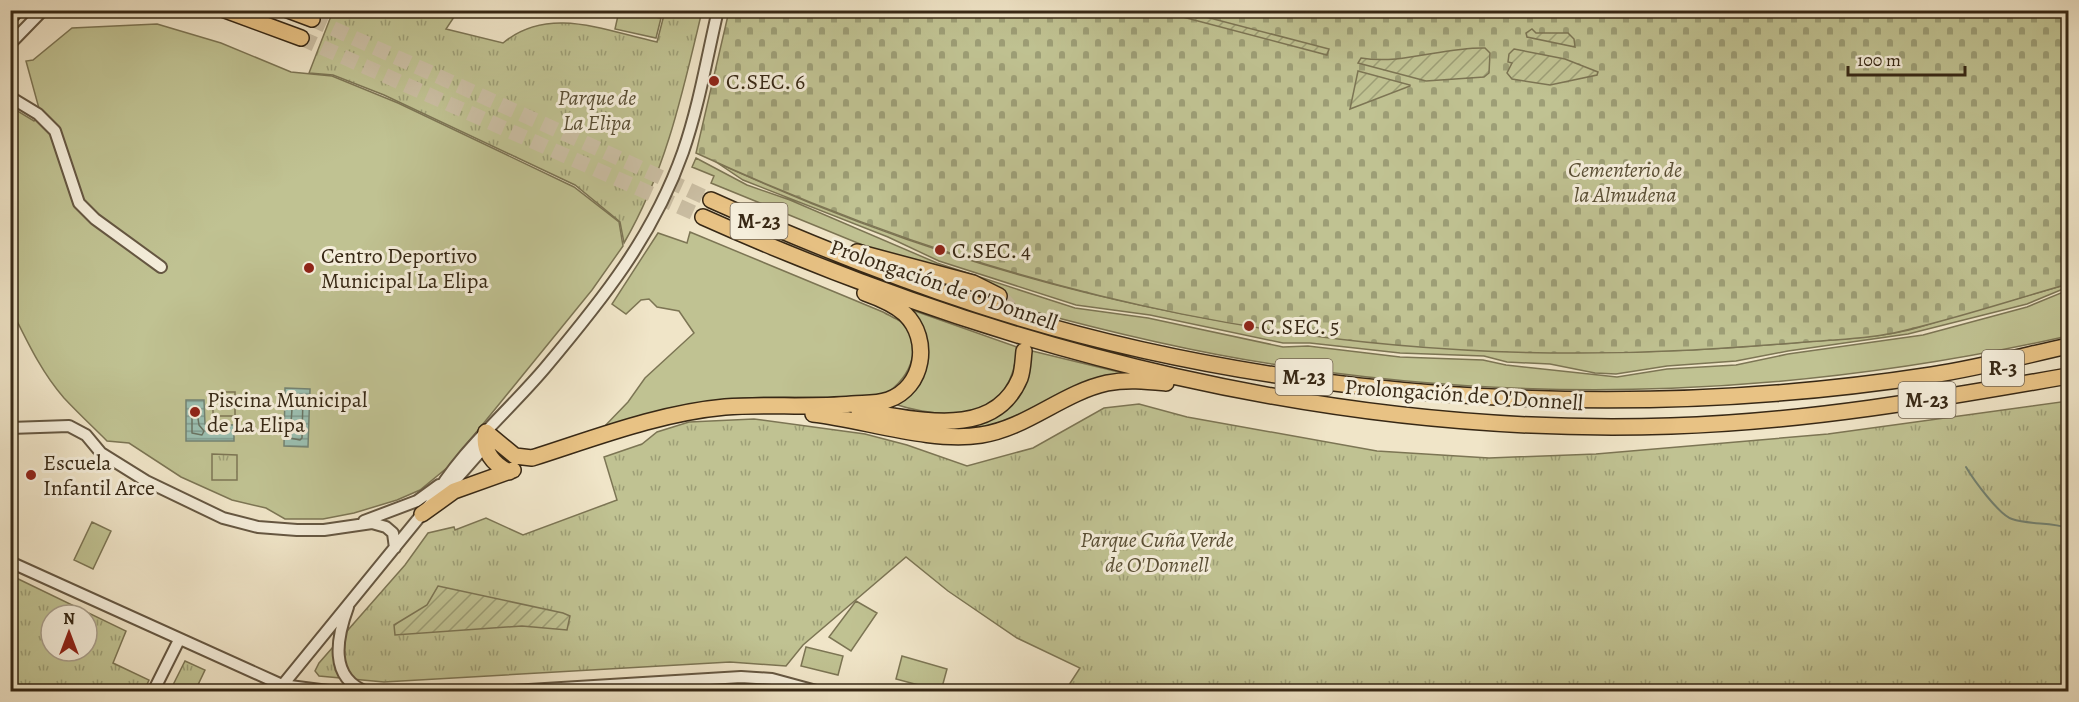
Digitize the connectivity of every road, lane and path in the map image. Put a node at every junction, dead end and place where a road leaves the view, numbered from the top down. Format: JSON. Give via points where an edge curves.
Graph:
{"nodes":[{"id":1,"x":16,"y":10,"type":"edge"},
{"id":2,"x":43,"y":10,"type":"edge"},
{"id":3,"x":225,"y":10,"type":"edge"},
{"id":4,"x":288,"y":10,"type":"edge"},
{"id":5,"x":718,"y":10,"type":"edge"},
{"id":6,"x":10,"y":18,"type":"edge"},
{"id":7,"x":312,"y":19,"type":"tunnel mouth"},
{"id":8,"x":301,"y":38,"type":"tunnel mouth"},
{"id":9,"x":10,"y":44,"type":"edge"},
{"id":10,"x":10,"y":97,"type":"edge"},
{"id":11,"x":711,"y":200,"type":"tunnel mouth"},
{"id":12,"x":703,"y":218,"type":"tunnel mouth"},
{"id":13,"x":807,"y":242,"type":"junction"},
{"id":14,"x":768,"y":246,"type":"junction"},
{"id":15,"x":161,"y":267,"type":"dead end"},
{"id":16,"x":999,"y":296,"type":"tunnel mouth"},
{"id":17,"x":2068,"y":346,"type":"edge"},
{"id":18,"x":1024,"y":351,"type":"tunnel mouth"},
{"id":19,"x":2068,"y":355,"type":"edge"},
{"id":20,"x":1936,"y":375,"type":"junction"},
{"id":21,"x":2068,"y":376,"type":"edge"},
{"id":22,"x":1218,"y":387,"type":"junction"},
{"id":23,"x":757,"y":406,"type":"junction"},
{"id":24,"x":823,"y":406,"type":"junction"},
{"id":25,"x":10,"y":428,"type":"edge"},
{"id":26,"x":610,"y":434,"type":"junction"},
{"id":27,"x":488,"y":438,"type":"junction"},
{"id":28,"x":508,"y":472,"type":"junction"},
{"id":29,"x":442,"y":483,"type":"junction"},
{"id":30,"x":426,"y":508,"type":"junction"},
{"id":31,"x":389,"y":512,"type":"junction"},
{"id":32,"x":349,"y":526,"type":"junction"},
{"id":33,"x":386,"y":527,"type":"junction"},
{"id":34,"x":395,"y":548,"type":"junction"},
{"id":35,"x":10,"y":562,"type":"edge"},
{"id":36,"x":352,"y":599,"type":"junction"},
{"id":37,"x":179,"y":640,"type":"junction"},
{"id":38,"x":280,"y":688,"type":"edge"},
{"id":39,"x":514,"y":691,"type":"edge"},
{"id":40,"x":153,"y":692,"type":"edge"},
{"id":41,"x":336,"y":692,"type":"edge"},
{"id":42,"x":367,"y":692,"type":"edge"},
{"id":43,"x":498,"y":692,"type":"edge"},
{"id":44,"x":820,"y":692,"type":"edge"}],
"edges":[{"from":1,"to":6,"type":"highway"},
{"from":2,"to":9,"type":"street"},
{"from":3,"to":8,"type":"highway"},
{"from":4,"to":7,"type":"highway"},
{"from":5,"to":27,"type":"street","via":[[684,149],[641,242],[614,285]]},
{"from":10,"to":15,"type":"street","via":[[55,130],[79,203],[94,219]]},
{"from":11,"to":13,"type":"highway","name":"Prolongación de O'Donnell","number":"M-23"},
{"from":12,"to":14,"type":"highway","name":"Prolongación de O'Donnell","number":"M-23"},
{"from":13,"to":16,"type":"highway","via":[[830,244],[973,283]]},
{"from":13,"to":20,"type":"highway","name":"Prolongación de O'Donnell","number":"M-23","via":[[981,306],[1111,341],[1245,369],[1383,387],[1553,399],[1687,399],[1819,390]]},
{"from":14,"to":22,"type":"highway","name":"Prolongación de O'Donnell","number":"M-23","via":[[980,325]]},
{"from":14,"to":24,"type":"highway","via":[[797,265],[900,310],[912,322],[919,338],[918,369],[901,394],[880,402]]},
{"from":17,"to":20,"type":"highway","number":"M-23"},
{"from":18,"to":24,"type":"highway","via":[[1020,378],[1010,393],[997,408],[973,420],[950,423]]},
{"from":19,"to":20,"type":"highway","number":"R-3","via":[[1972,373]]},
{"from":21,"to":22,"type":"highway","name":"Prolongación de O'Donnell","number":"M-23","via":[[1864,409],[1670,426],[1529,424],[1368,412]]},
{"from":22,"to":23,"type":"highway","via":[[1139,380],[1106,383],[1079,392],[1011,427],[968,437]]},
{"from":23,"to":24,"type":"highway"},
{"from":23,"to":26,"type":"highway","via":[[681,414]]},
{"from":25,"to":32,"type":"street","via":[[77,428],[102,453],[138,476],[224,518],[258,527],[297,530]]},
{"from":26,"to":27,"type":"highway","via":[[521,459]]},
{"from":26,"to":28,"type":"highway"},
{"from":27,"to":28,"type":"highway","via":[[496,464]]},
{"from":27,"to":29,"type":"street"},
{"from":27,"to":30,"type":"street","via":[[450,488]]},
{"from":28,"to":30,"type":"highway","via":[[454,491]]},
{"from":29,"to":30,"type":"street"},
{"from":29,"to":31,"type":"street","via":[[417,501]]},
{"from":30,"to":34,"type":"street"},
{"from":31,"to":32,"type":"street"},
{"from":31,"to":33,"type":"street"},
{"from":32,"to":33,"type":"street","via":[[372,523]]},
{"from":33,"to":34,"type":"street","via":[[393,533]]},
{"from":34,"to":36,"type":"street"},
{"from":35,"to":37,"type":"street"},
{"from":36,"to":38,"type":"street"},
{"from":36,"to":42,"type":"street","via":[[340,633],[338,657],[340,669]]},
{"from":37,"to":38,"type":"street"},
{"from":37,"to":40,"type":"street"},
{"from":38,"to":41,"type":"street"},
{"from":39,"to":43,"type":"street"},
{"from":39,"to":44,"type":"street","via":[[741,677],[772,679]]}]}
